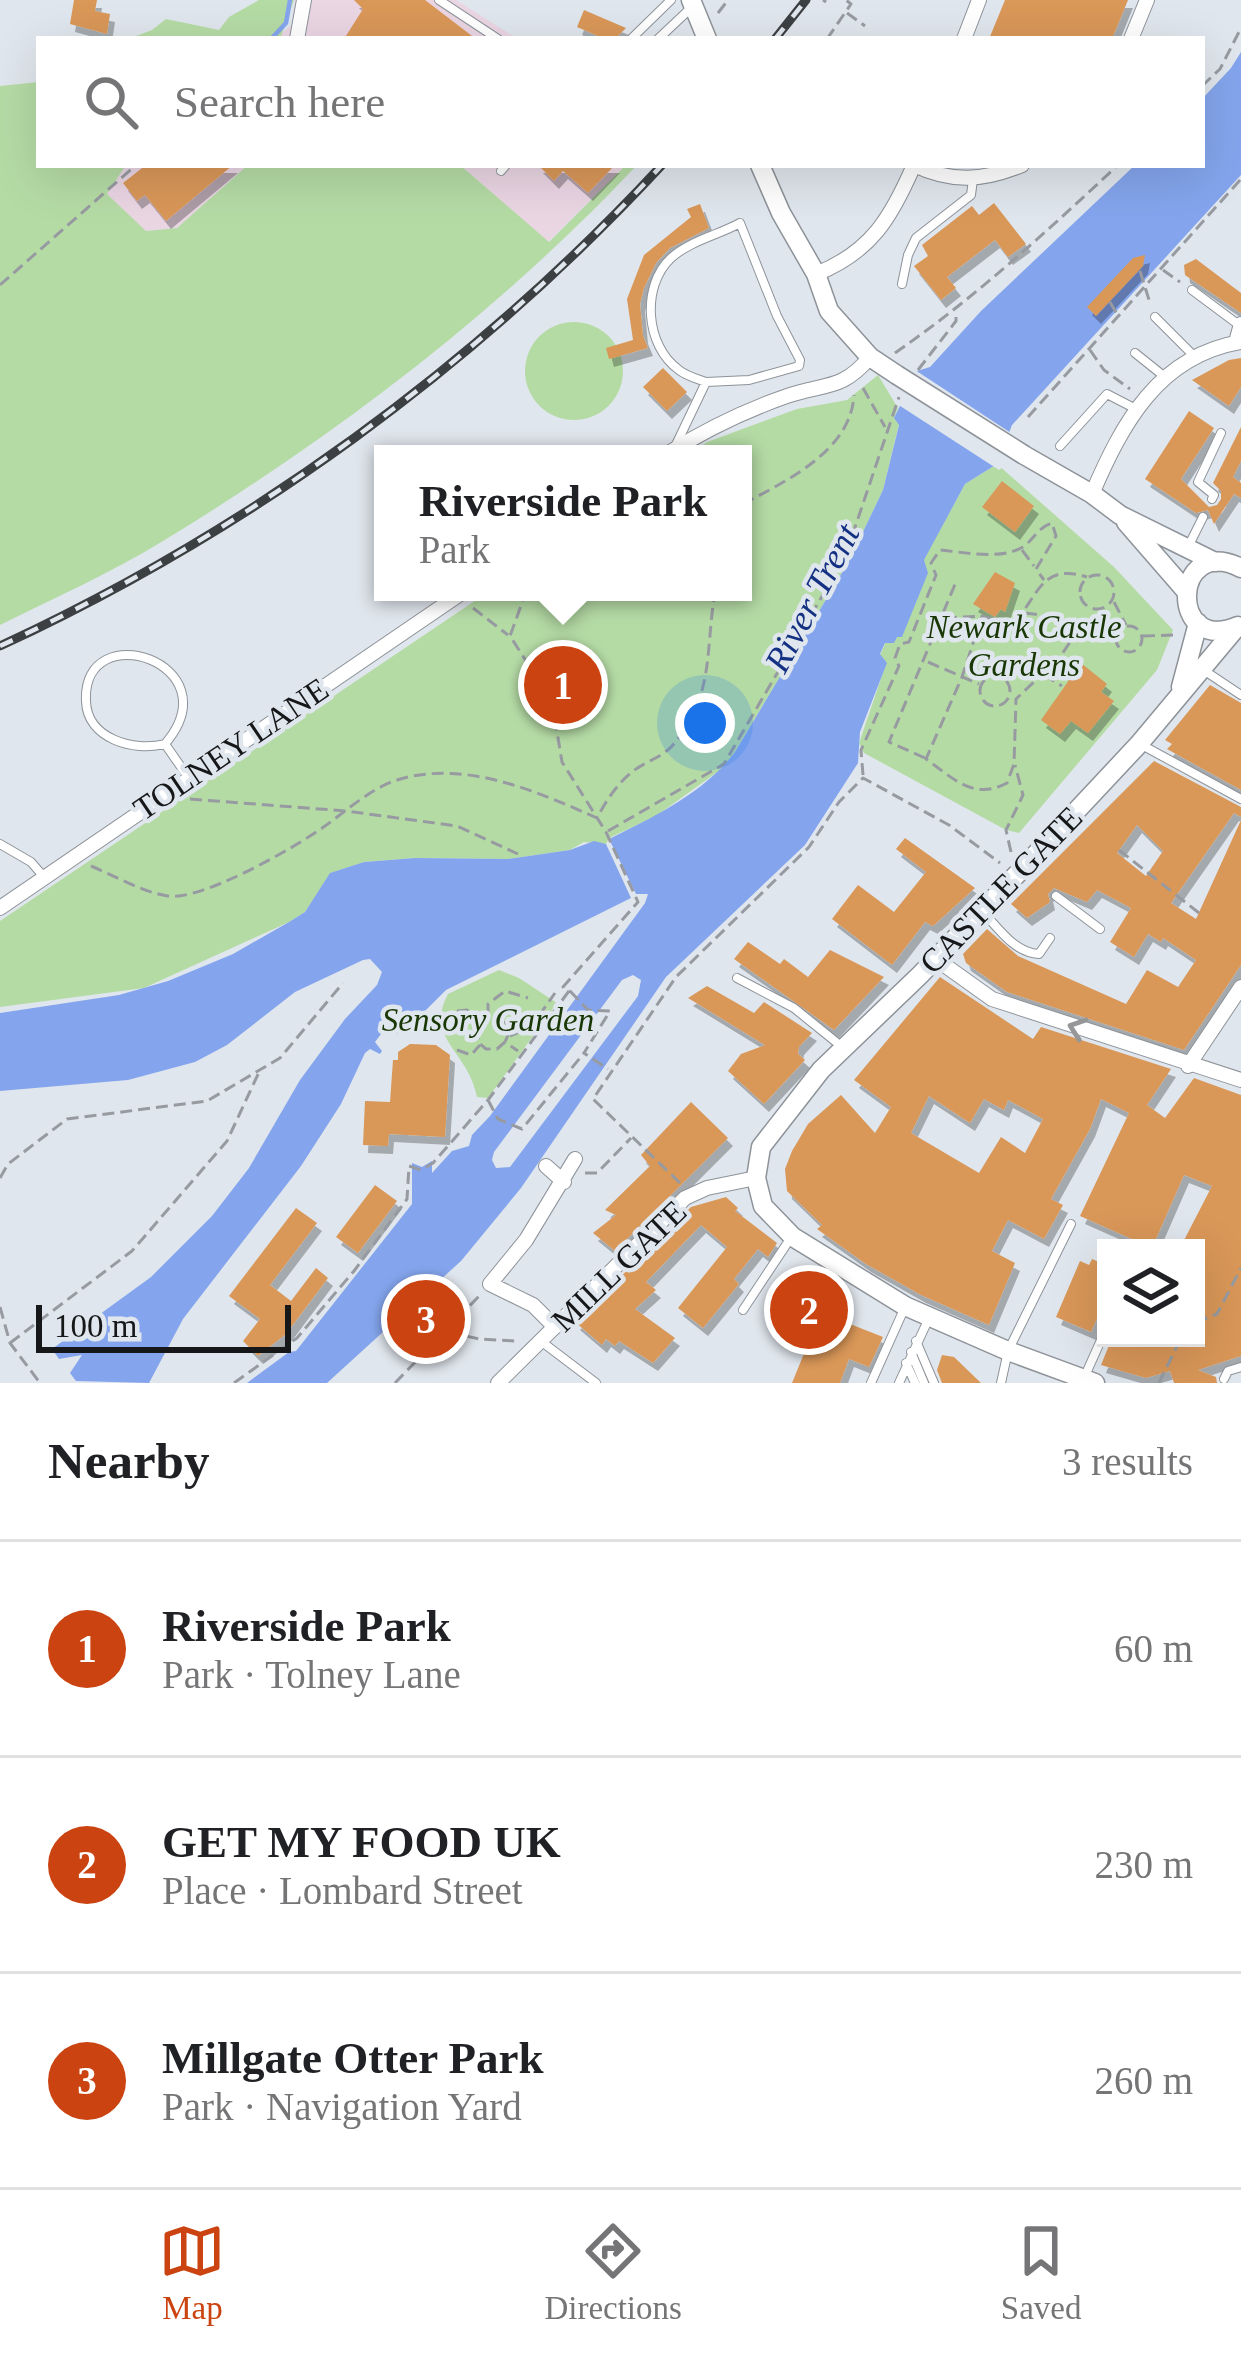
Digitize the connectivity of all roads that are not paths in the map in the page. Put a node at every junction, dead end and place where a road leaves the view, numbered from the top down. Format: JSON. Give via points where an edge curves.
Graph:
{"nodes":[{"id":1,"x":304,"y":0,"type":"edge"},
{"id":2,"x":439,"y":0,"type":"edge"},
{"id":3,"x":671,"y":0,"type":"edge"},
{"id":4,"x":979,"y":0,"type":"edge"},
{"id":5,"x":1148,"y":0,"type":"edge"},
{"id":6,"x":692,"y":3,"type":"edge"},
{"id":7,"x":298,"y":36,"type":"edge"},
{"id":8,"x":493,"y":36,"type":"edge"},
{"id":9,"x":634,"y":36,"type":"edge"},
{"id":10,"x":661,"y":36,"type":"edge"},
{"id":11,"x":705,"y":36,"type":"edge"},
{"id":12,"x":965,"y":36,"type":"edge"},
{"id":13,"x":1132,"y":36,"type":"edge"},
{"id":14,"x":761,"y":168,"type":"edge"},
{"id":15,"x":912,"y":168,"type":"edge"},
{"id":16,"x":921,"y":168,"type":"edge"},
{"id":17,"x":1012,"y":168,"type":"edge"},
{"id":18,"x":973,"y":179,"type":"junction"},
{"id":19,"x":815,"y":274,"type":"junction"},
{"id":20,"x":902,"y":284,"type":"dead end"},
{"id":21,"x":1192,"y":290,"type":"road end"},
{"id":22,"x":1155,"y":317,"type":"road end"},
{"id":23,"x":1241,"y":325,"type":"edge"},
{"id":24,"x":1238,"y":342,"type":"edge"},
{"id":25,"x":1135,"y":353,"type":"dead end"},
{"id":26,"x":1196,"y":358,"type":"junction"},
{"id":27,"x":874,"y":361,"type":"junction"},
{"id":28,"x":1165,"y":377,"type":"junction"},
{"id":29,"x":706,"y":382,"type":"junction"},
{"id":30,"x":1138,"y":403,"type":"junction"},
{"id":31,"x":1221,"y":433,"type":"dead end"},
{"id":32,"x":674,"y":445,"type":"edge"},
{"id":33,"x":681,"y":445,"type":"edge"},
{"id":34,"x":1060,"y":446,"type":"dead end"},
{"id":35,"x":1092,"y":494,"type":"junction"},
{"id":36,"x":1212,"y":500,"type":"dead end"},
{"id":37,"x":1120,"y":515,"type":"junction"},
{"id":38,"x":1203,"y":517,"type":"dead end"},
{"id":39,"x":1187,"y":548,"type":"junction"},
{"id":40,"x":1232,"y":563,"type":"edge"},
{"id":41,"x":1186,"y":591,"type":"junction"},
{"id":42,"x":451,"y":601,"type":"edge"},
{"id":43,"x":1239,"y":626,"type":"edge"},
{"id":44,"x":1196,"y":629,"type":"junction"},
{"id":45,"x":1201,"y":668,"type":"junction"},
{"id":46,"x":1180,"y":692,"type":"junction"},
{"id":47,"x":1241,"y":695,"type":"edge"},
{"id":48,"x":1139,"y":744,"type":"junction"},
{"id":49,"x":165,"y":745,"type":"junction"},
{"id":50,"x":188,"y":777,"type":"junction"},
{"id":51,"x":1241,"y":799,"type":"edge"},
{"id":52,"x":0,"y":844,"type":"edge"},
{"id":53,"x":44,"y":877,"type":"junction"},
{"id":54,"x":1056,"y":896,"type":"dead end"},
{"id":55,"x":0,"y":908,"type":"edge"},
{"id":56,"x":982,"y":910,"type":"junction"},
{"id":57,"x":1100,"y":929,"type":"dead end"},
{"id":58,"x":1050,"y":938,"type":"dead end"},
{"id":59,"x":936,"y":959,"type":"junction"},
{"id":60,"x":737,"y":978,"type":"dead end"},
{"id":61,"x":1241,"y":987,"type":"edge"},
{"id":62,"x":843,"y":1048,"type":"junction"},
{"id":63,"x":1188,"y":1066,"type":"junction"},
{"id":64,"x":1241,"y":1080,"type":"edge"},
{"id":65,"x":575,"y":1160,"type":"dead end"},
{"id":66,"x":546,"y":1166,"type":"dead end"},
{"id":67,"x":756,"y":1178,"type":"junction"},
{"id":68,"x":564,"y":1182,"type":"junction"},
{"id":69,"x":1071,"y":1224,"type":"dead end"},
{"id":70,"x":791,"y":1236,"type":"junction"},
{"id":71,"x":905,"y":1306,"type":"junction"},
{"id":72,"x":743,"y":1310,"type":"dead end"},
{"id":73,"x":930,"y":1316,"type":"junction"},
{"id":74,"x":555,"y":1327,"type":"junction"},
{"id":75,"x":916,"y":1341,"type":"junction"},
{"id":76,"x":535,"y":1346,"type":"junction"},
{"id":77,"x":1100,"y":1347,"type":"edge"},
{"id":78,"x":910,"y":1352,"type":"junction"},
{"id":79,"x":1008,"y":1352,"type":"junction"},
{"id":80,"x":906,"y":1364,"type":"junction"},
{"id":81,"x":1241,"y":1367,"type":"edge"},
{"id":82,"x":1225,"y":1379,"type":"dead end"},
{"id":83,"x":902,"y":1380,"type":"edge"},
{"id":84,"x":1089,"y":1381,"type":"edge"},
{"id":85,"x":498,"y":1383,"type":"edge"},
{"id":86,"x":596,"y":1383,"type":"edge"},
{"id":87,"x":871,"y":1383,"type":"edge"},
{"id":88,"x":915,"y":1383,"type":"edge"},
{"id":89,"x":924,"y":1383,"type":"edge"},
{"id":90,"x":934,"y":1383,"type":"edge"},
{"id":91,"x":1001,"y":1383,"type":"edge"}],
"edges":[{"from":1,"to":7,"type":"street"},
{"from":2,"to":8,"type":"lane"},
{"from":3,"to":9,"type":"lane"},
{"from":4,"to":12,"type":"street"},
{"from":5,"to":13,"type":"street"},
{"from":6,"to":10,"type":"lane"},
{"from":6,"to":11,"type":"main road"},
{"from":14,"to":19,"type":"main road"},
{"from":15,"to":19,"type":"street","via":[[877,235]]},
{"from":16,"to":18,"type":"street"},
{"from":17,"to":18,"type":"street"},
{"from":18,"to":20,"type":"lane","via":[[971,194],[910,245]]},
{"from":19,"to":27,"type":"main road","via":[[829,311]]},
{"from":21,"to":23,"type":"lane"},
{"from":22,"to":26,"type":"lane"},
{"from":23,"to":24,"type":"street"},
{"from":24,"to":26,"type":"street"},
{"from":25,"to":28,"type":"lane"},
{"from":26,"to":28,"type":"street"},
{"from":27,"to":33,"type":"street","via":[[839,384],[794,394]]},
{"from":27,"to":35,"type":"main road","bridge":true},
{"from":28,"to":30,"type":"street"},
{"from":29,"to":29,"type":"lane","via":[[799,366],[740,223],[686,246],[654,286],[656,342],[678,370]]},
{"from":29,"to":32,"type":"lane"},
{"from":30,"to":34,"type":"lane","via":[[1107,394]]},
{"from":30,"to":35,"type":"street"},
{"from":31,"to":36,"type":"lane","via":[[1198,482]]},
{"from":35,"to":37,"type":"main road"},
{"from":37,"to":39,"type":"main road"},
{"from":37,"to":41,"type":"main road"},
{"from":38,"to":39,"type":"lane"},
{"from":39,"to":40,"type":"main road"},
{"from":40,"to":41,"type":"main road","via":[[1195,572]]},
{"from":41,"to":44,"type":"main road"},
{"from":42,"to":50,"type":"street","name":"TOLNEY LANE"},
{"from":43,"to":44,"type":"main road"},
{"from":43,"to":45,"type":"main road","name":"CASTLE GATE"},
{"from":44,"to":46,"type":"main road"},
{"from":45,"to":46,"type":"main road","name":"CASTLE GATE"},
{"from":45,"to":47,"type":"lane"},
{"from":46,"to":48,"type":"main road","name":"CASTLE GATE"},
{"from":48,"to":51,"type":"lane"},
{"from":48,"to":56,"type":"main road","name":"CASTLE GATE","via":[[1025,875]]},
{"from":49,"to":49,"type":"lane","via":[[181,717],[178,684],[142,654],[108,660],[86,691],[97,727],[124,744]]},
{"from":49,"to":50,"type":"lane"},
{"from":50,"to":53,"type":"street","name":"TOLNEY LANE"},
{"from":52,"to":53,"type":"lane"},
{"from":53,"to":55,"type":"street","name":"TOLNEY LANE"},
{"from":54,"to":57,"type":"lane"},
{"from":56,"to":58,"type":"lane","via":[[1031,955]]},
{"from":56,"to":59,"type":"main road","name":"CASTLE GATE"},
{"from":59,"to":62,"type":"main road","name":"CASTLE GATE"},
{"from":63,"to":59,"type":"street","one_way":true,"via":[[992,999]]},
{"from":60,"to":62,"type":"lane","via":[[794,1008]]},
{"from":61,"to":63,"type":"street"},
{"from":62,"to":67,"type":"main road","name":"CASTLE GATE","via":[[760,1147]]},
{"from":63,"to":64,"type":"street"},
{"from":65,"to":68,"type":"street"},
{"from":66,"to":68,"type":"street"},
{"from":67,"to":70,"type":"main road","via":[[764,1206]]},
{"from":67,"to":74,"type":"street","name":"MILL GATE","via":[[693,1195],[665,1215]]},
{"from":68,"to":74,"type":"street","via":[[490,1284],[533,1305]]},
{"from":69,"to":79,"type":"lane"},
{"from":70,"to":71,"type":"main road"},
{"from":70,"to":72,"type":"lane"},
{"from":71,"to":73,"type":"main road"},
{"from":71,"to":87,"type":"lane"},
{"from":73,"to":75,"type":"lane"},
{"from":73,"to":79,"type":"main road"},
{"from":74,"to":76,"type":"street","name":"MILL GATE"},
{"from":75,"to":78,"type":"lane"},
{"from":75,"to":90,"type":"lane"},
{"from":76,"to":85,"type":"street","name":"MILL GATE"},
{"from":76,"to":86,"type":"lane"},
{"from":77,"to":84,"type":"lane"},
{"from":78,"to":80,"type":"lane"},
{"from":78,"to":89,"type":"lane"},
{"from":79,"to":84,"type":"main road"},
{"from":79,"to":91,"type":"lane"},
{"from":80,"to":83,"type":"lane"},
{"from":80,"to":88,"type":"lane"},
{"from":81,"to":82,"type":"lane"}]}
